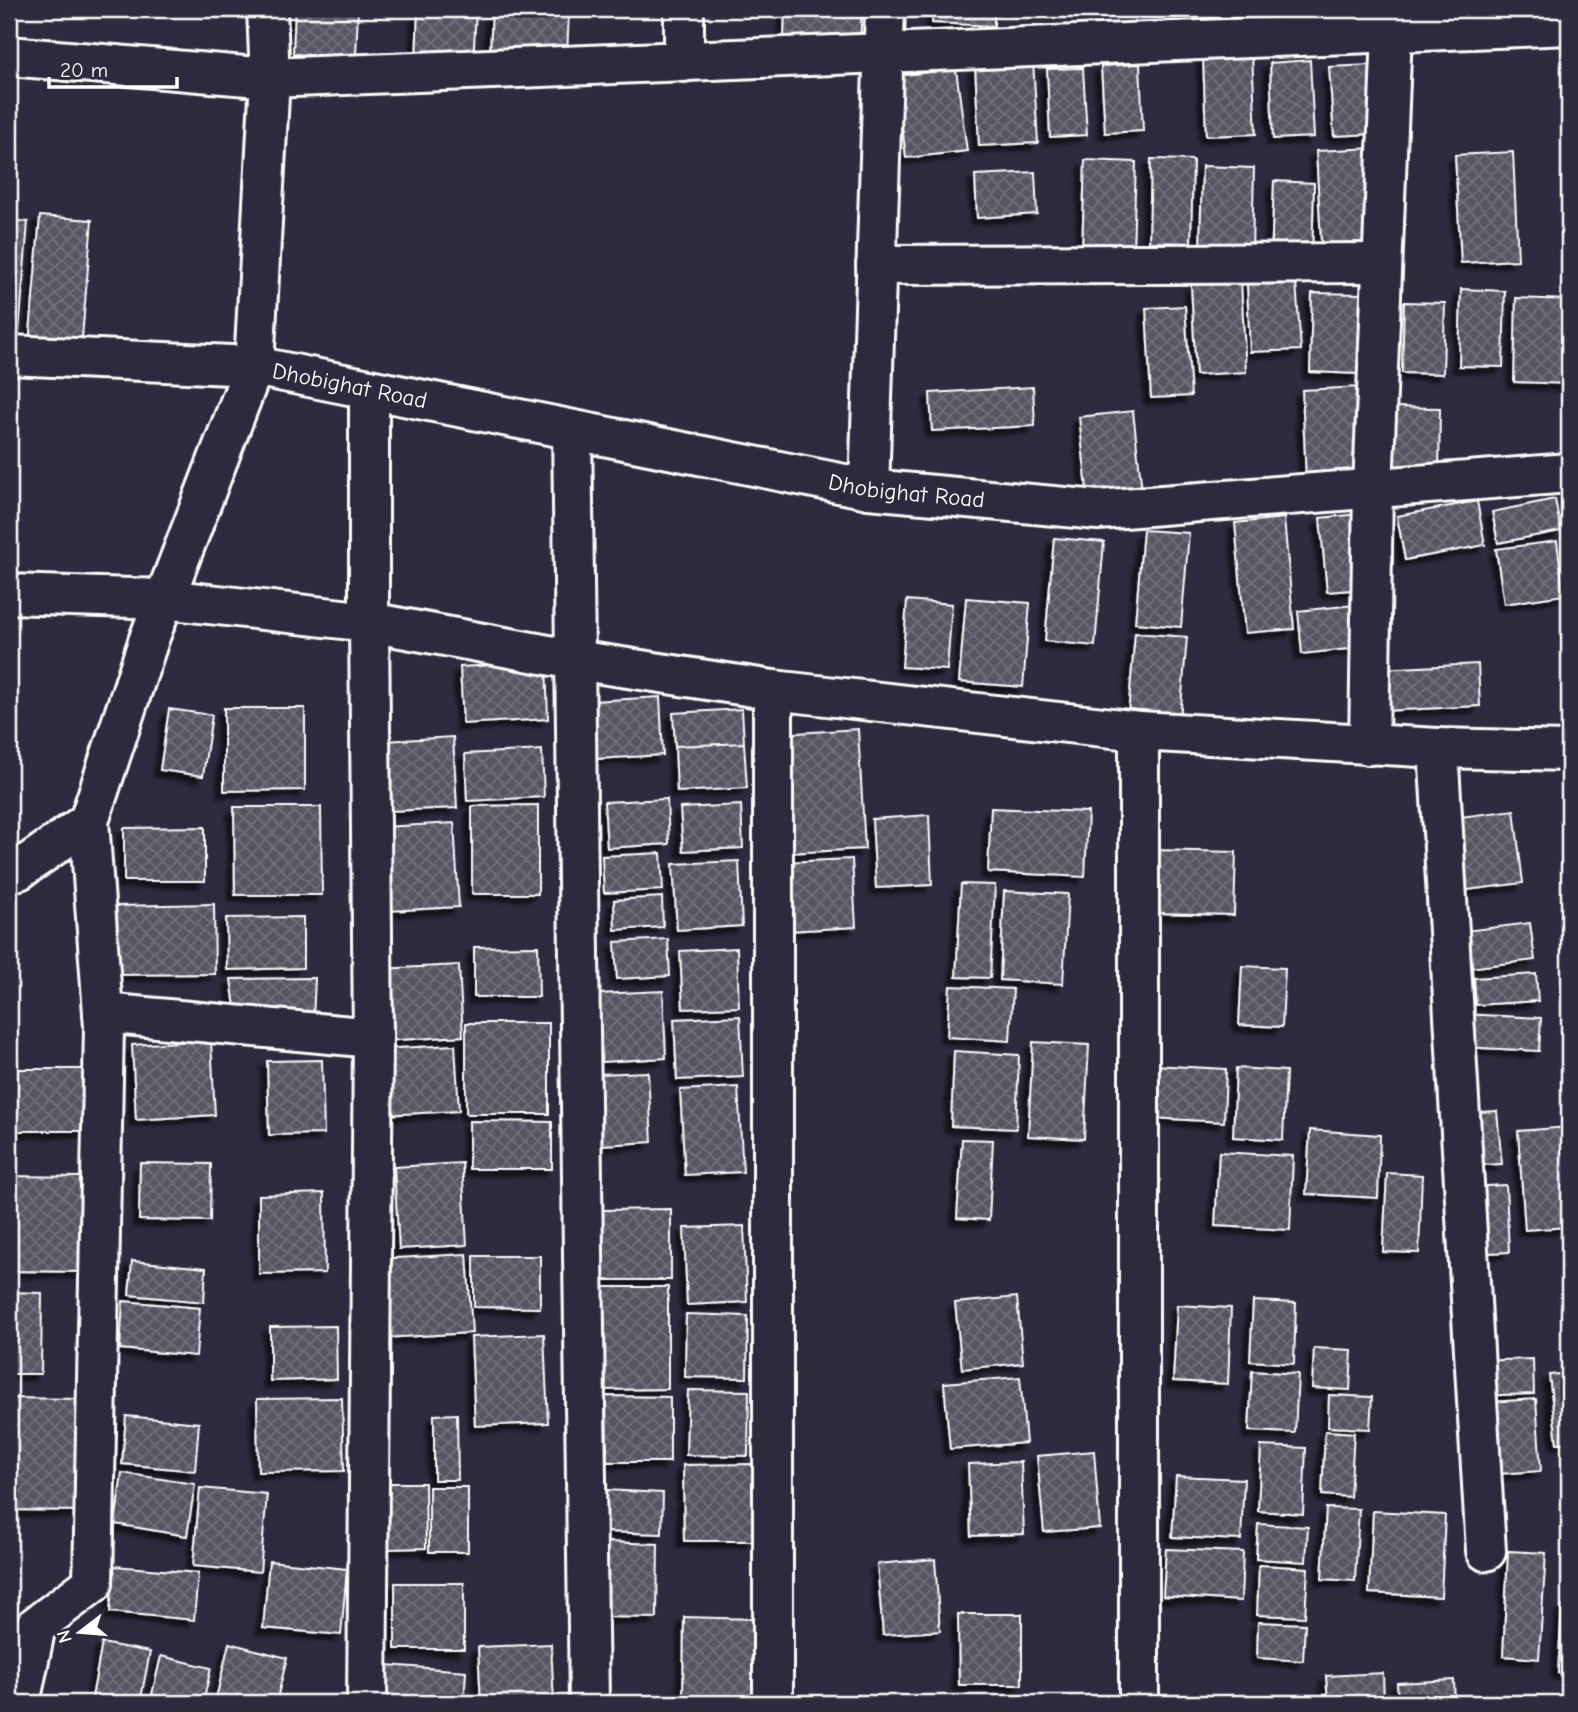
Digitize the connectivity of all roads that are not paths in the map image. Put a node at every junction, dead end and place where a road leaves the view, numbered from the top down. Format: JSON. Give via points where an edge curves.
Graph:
{"nodes":[{"id":1,"x":267,"y":9,"type":"edge"},
{"id":2,"x":684,"y":9,"type":"edge"},
{"id":3,"x":885,"y":9,"type":"edge"},
{"id":4,"x":1569,"y":25,"type":"edge"},
{"id":5,"x":1392,"y":32,"type":"junction"},
{"id":6,"x":884,"y":53,"type":"junction"},
{"id":7,"x":9,"y":56,"type":"edge"},
{"id":8,"x":684,"y":62,"type":"junction"},
{"id":9,"x":270,"y":78,"type":"junction"},
{"id":10,"x":1382,"y":263,"type":"junction"},
{"id":11,"x":876,"y":265,"type":"junction"},
{"id":12,"x":9,"y":355,"type":"edge"},
{"id":13,"x":254,"y":366,"type":"junction"},
{"id":14,"x":369,"y":389,"type":"junction"},
{"id":15,"x":572,"y":430,"type":"junction"},
{"id":16,"x":1569,"y":473,"type":"edge"},
{"id":17,"x":1373,"y":488,"type":"junction"},
{"id":18,"x":869,"y":489,"type":"junction"},
{"id":19,"x":9,"y":594,"type":"edge"},
{"id":20,"x":164,"y":599,"type":"junction"},
{"id":21,"x":369,"y":622,"type":"junction"},
{"id":22,"x":575,"y":660,"type":"junction"},
{"id":23,"x":773,"y":690,"type":"junction"},
{"id":24,"x":1139,"y":731,"type":"junction"},
{"id":25,"x":1370,"y":745,"type":"junction"},
{"id":26,"x":1438,"y":748,"type":"junction"},
{"id":27,"x":1569,"y":751,"type":"edge"},
{"id":28,"x":89,"y":821,"type":"junction"},
{"id":29,"x":9,"y":872,"type":"edge"},
{"id":30,"x":103,"y":1013,"type":"junction"},
{"id":31,"x":373,"y":1038,"type":"junction"},
{"id":32,"x":1486,"y":1551,"type":"dead end"},
{"id":33,"x":22,"y":1619,"type":"edge"},
{"id":34,"x":20,"y":1703,"type":"edge"},
{"id":35,"x":366,"y":1703,"type":"edge"},
{"id":36,"x":589,"y":1703,"type":"edge"},
{"id":37,"x":773,"y":1703,"type":"edge"},
{"id":38,"x":1139,"y":1703,"type":"edge"}],
"edges":[{"from":1,"to":9,"type":"street"},
{"from":2,"to":8,"type":"street"},
{"from":3,"to":6,"type":"street"},
{"from":4,"to":5,"type":"street"},
{"from":5,"to":6,"type":"street"},
{"from":5,"to":10,"type":"street"},
{"from":6,"to":8,"type":"street"},
{"from":6,"to":11,"type":"street"},
{"from":7,"to":9,"type":"street"},
{"from":8,"to":9,"type":"street"},
{"from":9,"to":13,"type":"street"},
{"from":10,"to":11,"type":"street"},
{"from":10,"to":17,"type":"street"},
{"from":11,"to":18,"type":"street"},
{"from":12,"to":13,"type":"street","name":"Dhobighat Road"},
{"from":13,"to":14,"type":"street","name":"Dhobighat Road"},
{"from":13,"to":20,"type":"street"},
{"from":14,"to":15,"type":"street","name":"Dhobighat Road"},
{"from":14,"to":21,"type":"street"},
{"from":15,"to":18,"type":"street","name":"Dhobighat Road"},
{"from":15,"to":22,"type":"street"},
{"from":16,"to":17,"type":"street","name":"Dhobighat Road"},
{"from":17,"to":18,"type":"street","name":"Dhobighat Road","via":[[1098,510]]},
{"from":17,"to":25,"type":"street"},
{"from":19,"to":20,"type":"street"},
{"from":20,"to":21,"type":"street"},
{"from":20,"to":28,"type":"street"},
{"from":21,"to":22,"type":"street"},
{"from":21,"to":31,"type":"street"},
{"from":22,"to":23,"type":"street"},
{"from":22,"to":36,"type":"street"},
{"from":23,"to":24,"type":"street"},
{"from":23,"to":37,"type":"street"},
{"from":24,"to":25,"type":"street"},
{"from":24,"to":38,"type":"street"},
{"from":25,"to":26,"type":"street"},
{"from":26,"to":27,"type":"street"},
{"from":26,"to":32,"type":"street"},
{"from":28,"to":29,"type":"street","via":[[19,870]]},
{"from":28,"to":30,"type":"street"},
{"from":30,"to":31,"type":"street"},
{"from":30,"to":33,"type":"street","via":[[93,1583]]},
{"from":31,"to":35,"type":"street"},
{"from":33,"to":34,"type":"street"}]}
